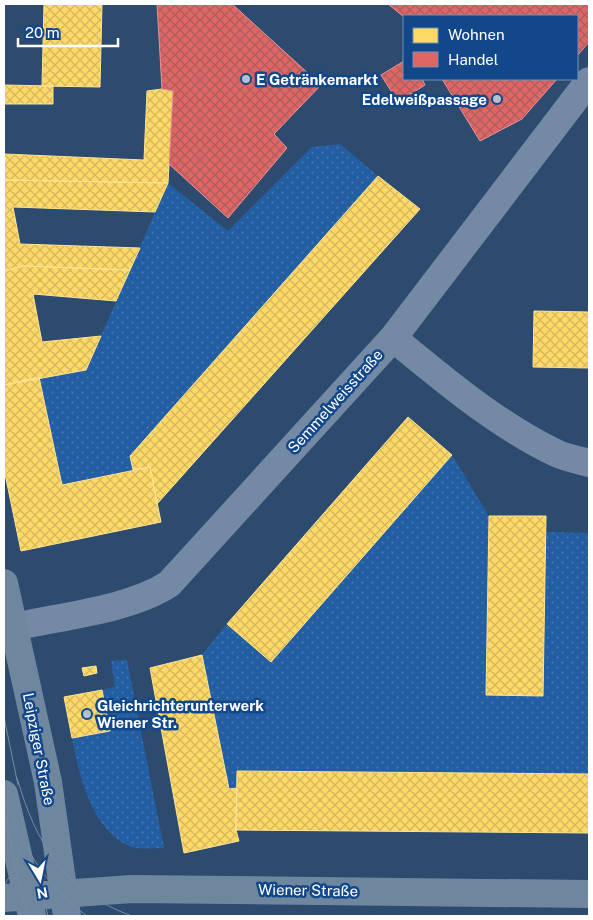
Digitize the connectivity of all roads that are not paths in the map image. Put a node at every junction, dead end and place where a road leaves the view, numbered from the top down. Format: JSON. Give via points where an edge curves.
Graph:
{"nodes":[{"id":1,"x":589,"y":81,"type":"edge"},
{"id":2,"x":394,"y":338,"type":"junction"},
{"id":3,"x":589,"y":463,"type":"edge"},
{"id":4,"x":4,"y":583,"type":"edge"},
{"id":5,"x":14,"y":627,"type":"junction"},
{"id":6,"x":4,"y":794,"type":"edge"},
{"id":7,"x":589,"y":894,"type":"edge"},
{"id":8,"x":14,"y":902,"type":"edge"},
{"id":9,"x":65,"y":905,"type":"edge"}],
"edges":[{"from":1,"to":2,"type":"street","name":"Semmelweisstraße"},
{"from":2,"to":3,"type":"street","via":[[474,403],[558,454]]},
{"from":2,"to":5,"type":"street","name":"Semmelweisstraße","via":[[169,584],[129,602]]},
{"from":4,"to":5,"type":"main road","name":"Leipziger Straße"},
{"from":5,"to":9,"type":"main road","name":"Leipziger Straße","via":[[48,782]]},
{"from":6,"to":8,"type":"main road"},
{"from":7,"to":9,"type":"main road","name":"Wiener Straße","via":[[132,889]]},
{"from":8,"to":9,"type":"main road","name":"Wiener Straße"}]}
